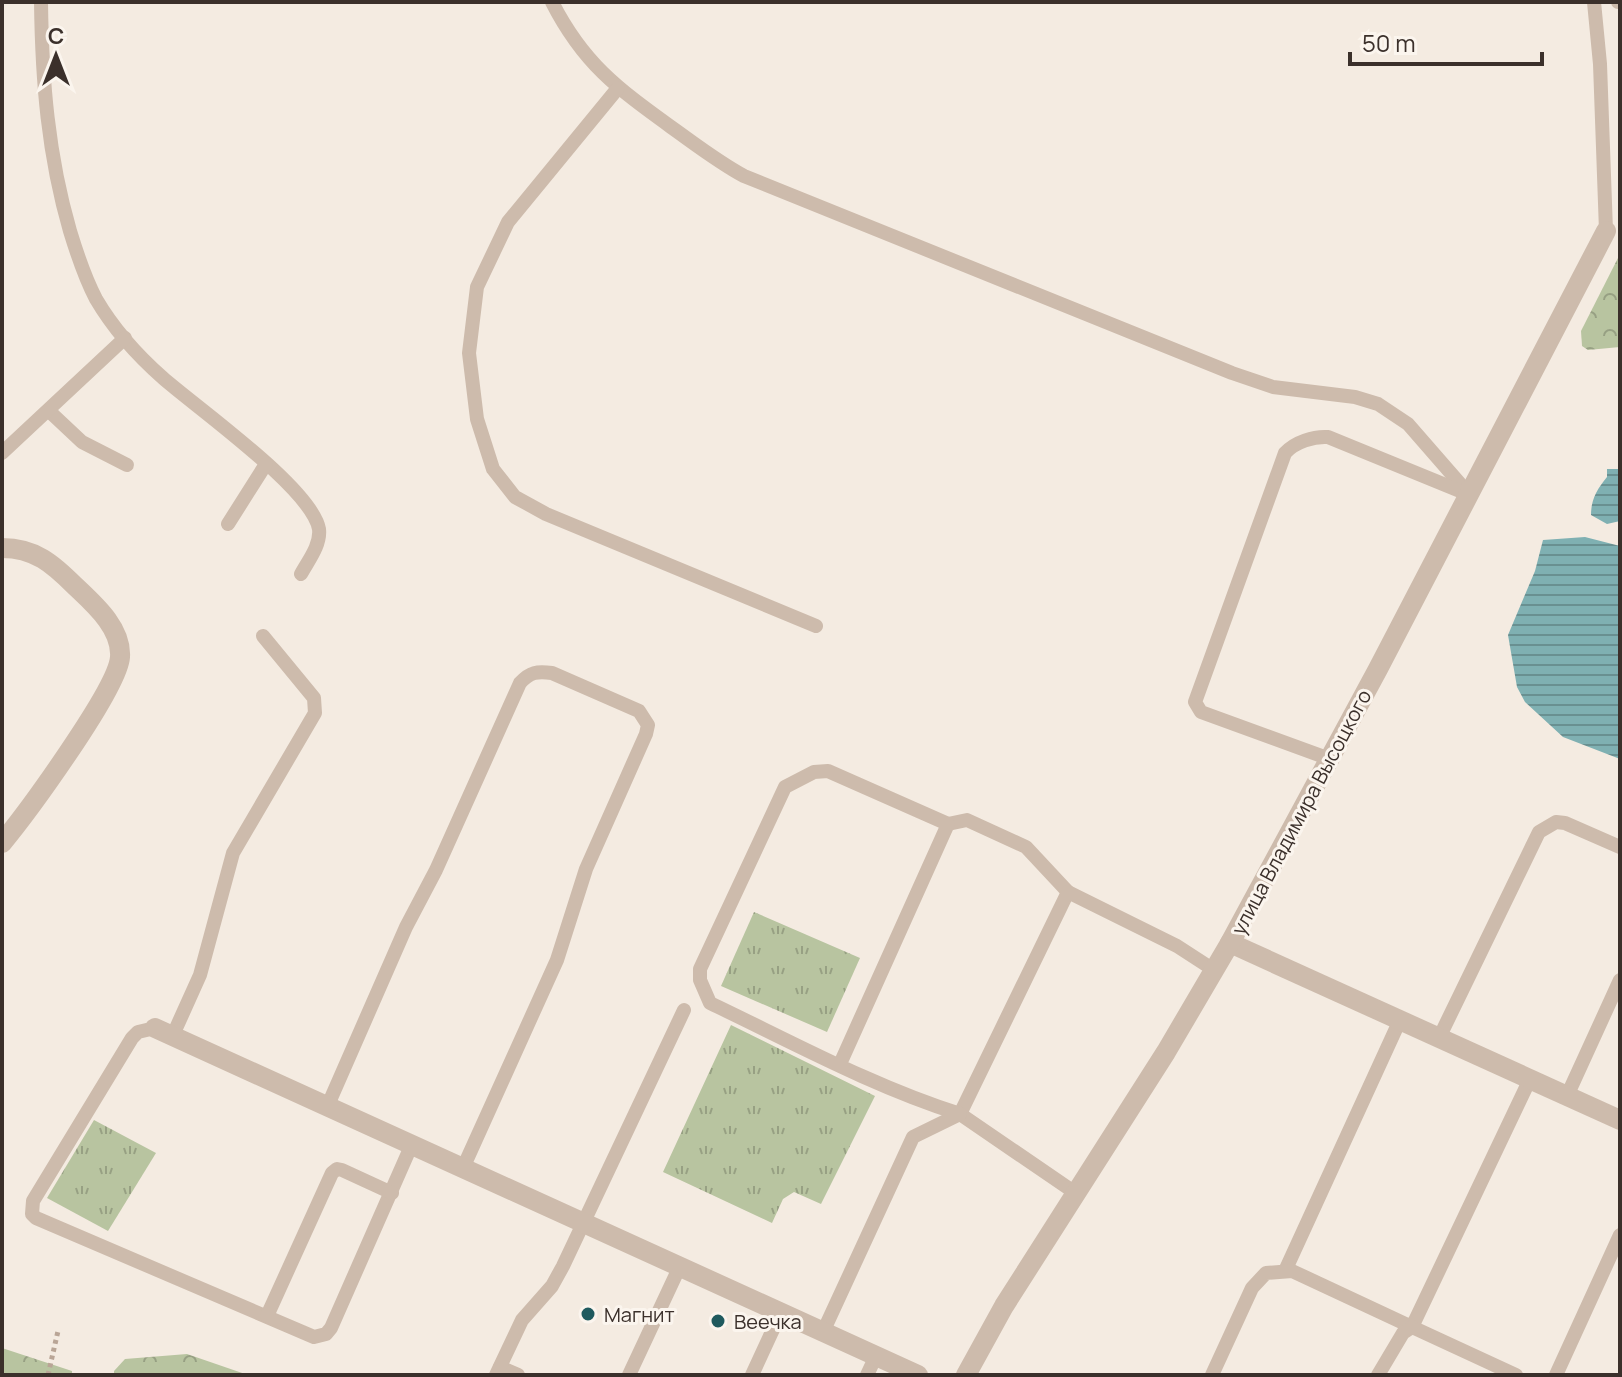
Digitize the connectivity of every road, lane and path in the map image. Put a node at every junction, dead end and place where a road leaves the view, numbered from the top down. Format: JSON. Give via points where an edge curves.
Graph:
{"nodes":[{"id":1,"x":41,"y":2,"type":"edge"},
{"id":2,"x":552,"y":2,"type":"edge"},
{"id":3,"x":1594,"y":2,"type":"edge"},
{"id":4,"x":1600,"y":2,"type":"edge"},
{"id":5,"x":618,"y":88,"type":"junction"},
{"id":6,"x":1606,"y":231,"type":"joint"},
{"id":7,"x":125,"y":338,"type":"junction"},
{"id":8,"x":49,"y":411,"type":"junction"},
{"id":9,"x":2,"y":453,"type":"edge"},
{"id":10,"x":266,"y":464,"type":"junction"},
{"id":11,"x":127,"y":465,"type":"dead end"},
{"id":12,"x":1469,"y":494,"type":"junction"},
{"id":13,"x":228,"y":524,"type":"dead end"},
{"id":14,"x":2,"y":548,"type":"edge"},
{"id":15,"x":301,"y":574,"type":"dead end"},
{"id":16,"x":816,"y":626,"type":"dead end"},
{"id":17,"x":263,"y":636,"type":"dead end"},
{"id":18,"x":1330,"y":759,"type":"junction"},
{"id":19,"x":948,"y":824,"type":"junction"},
{"id":20,"x":2,"y":843,"type":"edge"},
{"id":21,"x":1620,"y":847,"type":"edge"},
{"id":22,"x":1068,"y":892,"type":"junction"},
{"id":23,"x":1230,"y":943,"type":"junction"},
{"id":24,"x":1214,"y":970,"type":"junction"},
{"id":25,"x":1620,"y":980,"type":"edge"},
{"id":26,"x":684,"y":1010,"type":"dead end"},
{"id":27,"x":1400,"y":1020,"type":"junction"},
{"id":28,"x":164,"y":1031,"type":"junction"},
{"id":29,"x":1439,"y":1038,"type":"junction"},
{"id":30,"x":840,"y":1064,"type":"junction"},
{"id":31,"x":1530,"y":1079,"type":"junction"},
{"id":32,"x":1567,"y":1096,"type":"junction"},
{"id":33,"x":328,"y":1105,"type":"junction"},
{"id":34,"x":960,"y":1114,"type":"junction"},
{"id":35,"x":1620,"y":1120,"type":"edge"},
{"id":36,"x":412,"y":1144,"type":"junction"},
{"id":37,"x":463,"y":1168,"type":"junction"},
{"id":38,"x":392,"y":1193,"type":"junction"},
{"id":39,"x":1077,"y":1194,"type":"junction"},
{"id":40,"x":582,"y":1224,"type":"junction"},
{"id":41,"x":1620,"y":1235,"type":"edge"},
{"id":42,"x":680,"y":1266,"type":"junction"},
{"id":43,"x":1285,"y":1271,"type":"junction"},
{"id":44,"x":781,"y":1312,"type":"junction"},
{"id":45,"x":267,"y":1316,"type":"junction"},
{"id":46,"x":1412,"y":1327,"type":"junction"},
{"id":47,"x":58,"y":1331,"type":"dead end"},
{"id":48,"x":823,"y":1332,"type":"junction"},
{"id":49,"x":872,"y":1366,"type":"edge"},
{"id":50,"x":498,"y":1371,"type":"edge"},
{"id":51,"x":48,"y":1375,"type":"edge"},
{"id":52,"x":518,"y":1375,"type":"edge"},
{"id":53,"x":629,"y":1375,"type":"edge"},
{"id":54,"x":752,"y":1375,"type":"edge"},
{"id":55,"x":918,"y":1375,"type":"edge"},
{"id":56,"x":966,"y":1375,"type":"edge"},
{"id":57,"x":1212,"y":1375,"type":"edge"},
{"id":58,"x":1378,"y":1375,"type":"edge"},
{"id":59,"x":1516,"y":1375,"type":"edge"},
{"id":60,"x":1556,"y":1375,"type":"edge"}],
"edges":[{"from":1,"to":7,"type":"lane","via":[[46,121],[64,211],[91,288]]},
{"from":2,"to":5,"type":"lane","via":[[594,67]]},
{"from":3,"to":4,"type":"lane"},
{"from":3,"to":6,"type":"lane"},
{"from":5,"to":12,"type":"lane","via":[[744,176],[1232,373],[1273,387],[1378,404],[1408,424]]},
{"from":5,"to":16,"type":"lane","via":[[508,222],[477,287],[469,353],[477,419],[493,469],[515,497],[546,514]]},
{"from":6,"to":12,"type":"street","name":"улица Владимира Высоцкого"},
{"from":7,"to":8,"type":"lane"},
{"from":7,"to":10,"type":"lane","via":[[160,375]]},
{"from":8,"to":9,"type":"lane"},
{"from":8,"to":11,"type":"lane","via":[[82,442]]},
{"from":10,"to":13,"type":"lane"},
{"from":10,"to":15,"type":"lane","via":[[308,505],[319,527],[318,541]]},
{"from":12,"to":18,"type":"street","name":"улица Владимира Высоцкого"},
{"from":12,"to":18,"type":"lane","via":[[1328,437],[1285,453],[1195,702],[1201,712]]},
{"from":14,"to":20,"type":"street","via":[[27,550],[54,566],[105,618],[120,656],[111,683]]},
{"from":17,"to":28,"type":"lane","via":[[314,698],[315,713],[233,853],[200,975]]},
{"from":18,"to":23,"type":"street","name":"улица Владимира Высоцкого"},
{"from":19,"to":22,"type":"lane","via":[[967,820],[1026,847]]},
{"from":19,"to":30,"type":"lane"},
{"from":19,"to":30,"type":"lane","via":[[828,771],[799,778],[785,787],[700,969],[710,1003]]},
{"from":21,"to":29,"type":"lane","via":[[1565,823],[1539,832]]},
{"from":22,"to":24,"type":"lane"},
{"from":22,"to":34,"type":"lane"},
{"from":23,"to":24,"type":"street","name":"улица Владимира Высоцкого"},
{"from":23,"to":27,"type":"street"},
{"from":24,"to":39,"type":"street","name":"улица Владимира Высоцкого"},
{"from":25,"to":32,"type":"lane"},
{"from":26,"to":40,"type":"lane"},
{"from":27,"to":29,"type":"street"},
{"from":27,"to":43,"type":"lane"},
{"from":28,"to":33,"type":"street"},
{"from":28,"to":45,"type":"lane","via":[[138,1032],[132,1038],[33,1201],[32,1214]]},
{"from":29,"to":31,"type":"street"},
{"from":30,"to":34,"type":"lane","via":[[918,1101]]},
{"from":31,"to":32,"type":"street"},
{"from":31,"to":46,"type":"lane"},
{"from":32,"to":35,"type":"street"},
{"from":33,"to":36,"type":"street"},
{"from":33,"to":37,"type":"lane","via":[[520,683],[529,674],[552,673],[639,711],[648,725],[646,734],[586,869],[557,960]]},
{"from":34,"to":39,"type":"lane"},
{"from":34,"to":48,"type":"lane","via":[[913,1137]]},
{"from":36,"to":37,"type":"street"},
{"from":36,"to":38,"type":"lane"},
{"from":37,"to":40,"type":"street"},
{"from":38,"to":45,"type":"lane","via":[[326,1334],[314,1337]]},
{"from":38,"to":45,"type":"lane","via":[[342,1170],[332,1173]]},
{"from":39,"to":56,"type":"street","name":"улица Владимира Высоцкого"},
{"from":40,"to":42,"type":"street"},
{"from":40,"to":50,"type":"lane","via":[[552,1286],[522,1320]]},
{"from":41,"to":60,"type":"lane"},
{"from":42,"to":44,"type":"street"},
{"from":42,"to":53,"type":"lane"},
{"from":43,"to":46,"type":"lane"},
{"from":43,"to":57,"type":"lane","via":[[1266,1273],[1252,1288]]},
{"from":44,"to":48,"type":"street"},
{"from":44,"to":54,"type":"lane"},
{"from":46,"to":58,"type":"lane"},
{"from":46,"to":59,"type":"lane"},
{"from":47,"to":51,"type":"path"},
{"from":48,"to":49,"type":"street"},
{"from":49,"to":55,"type":"street"},
{"from":50,"to":52,"type":"lane"}]}
